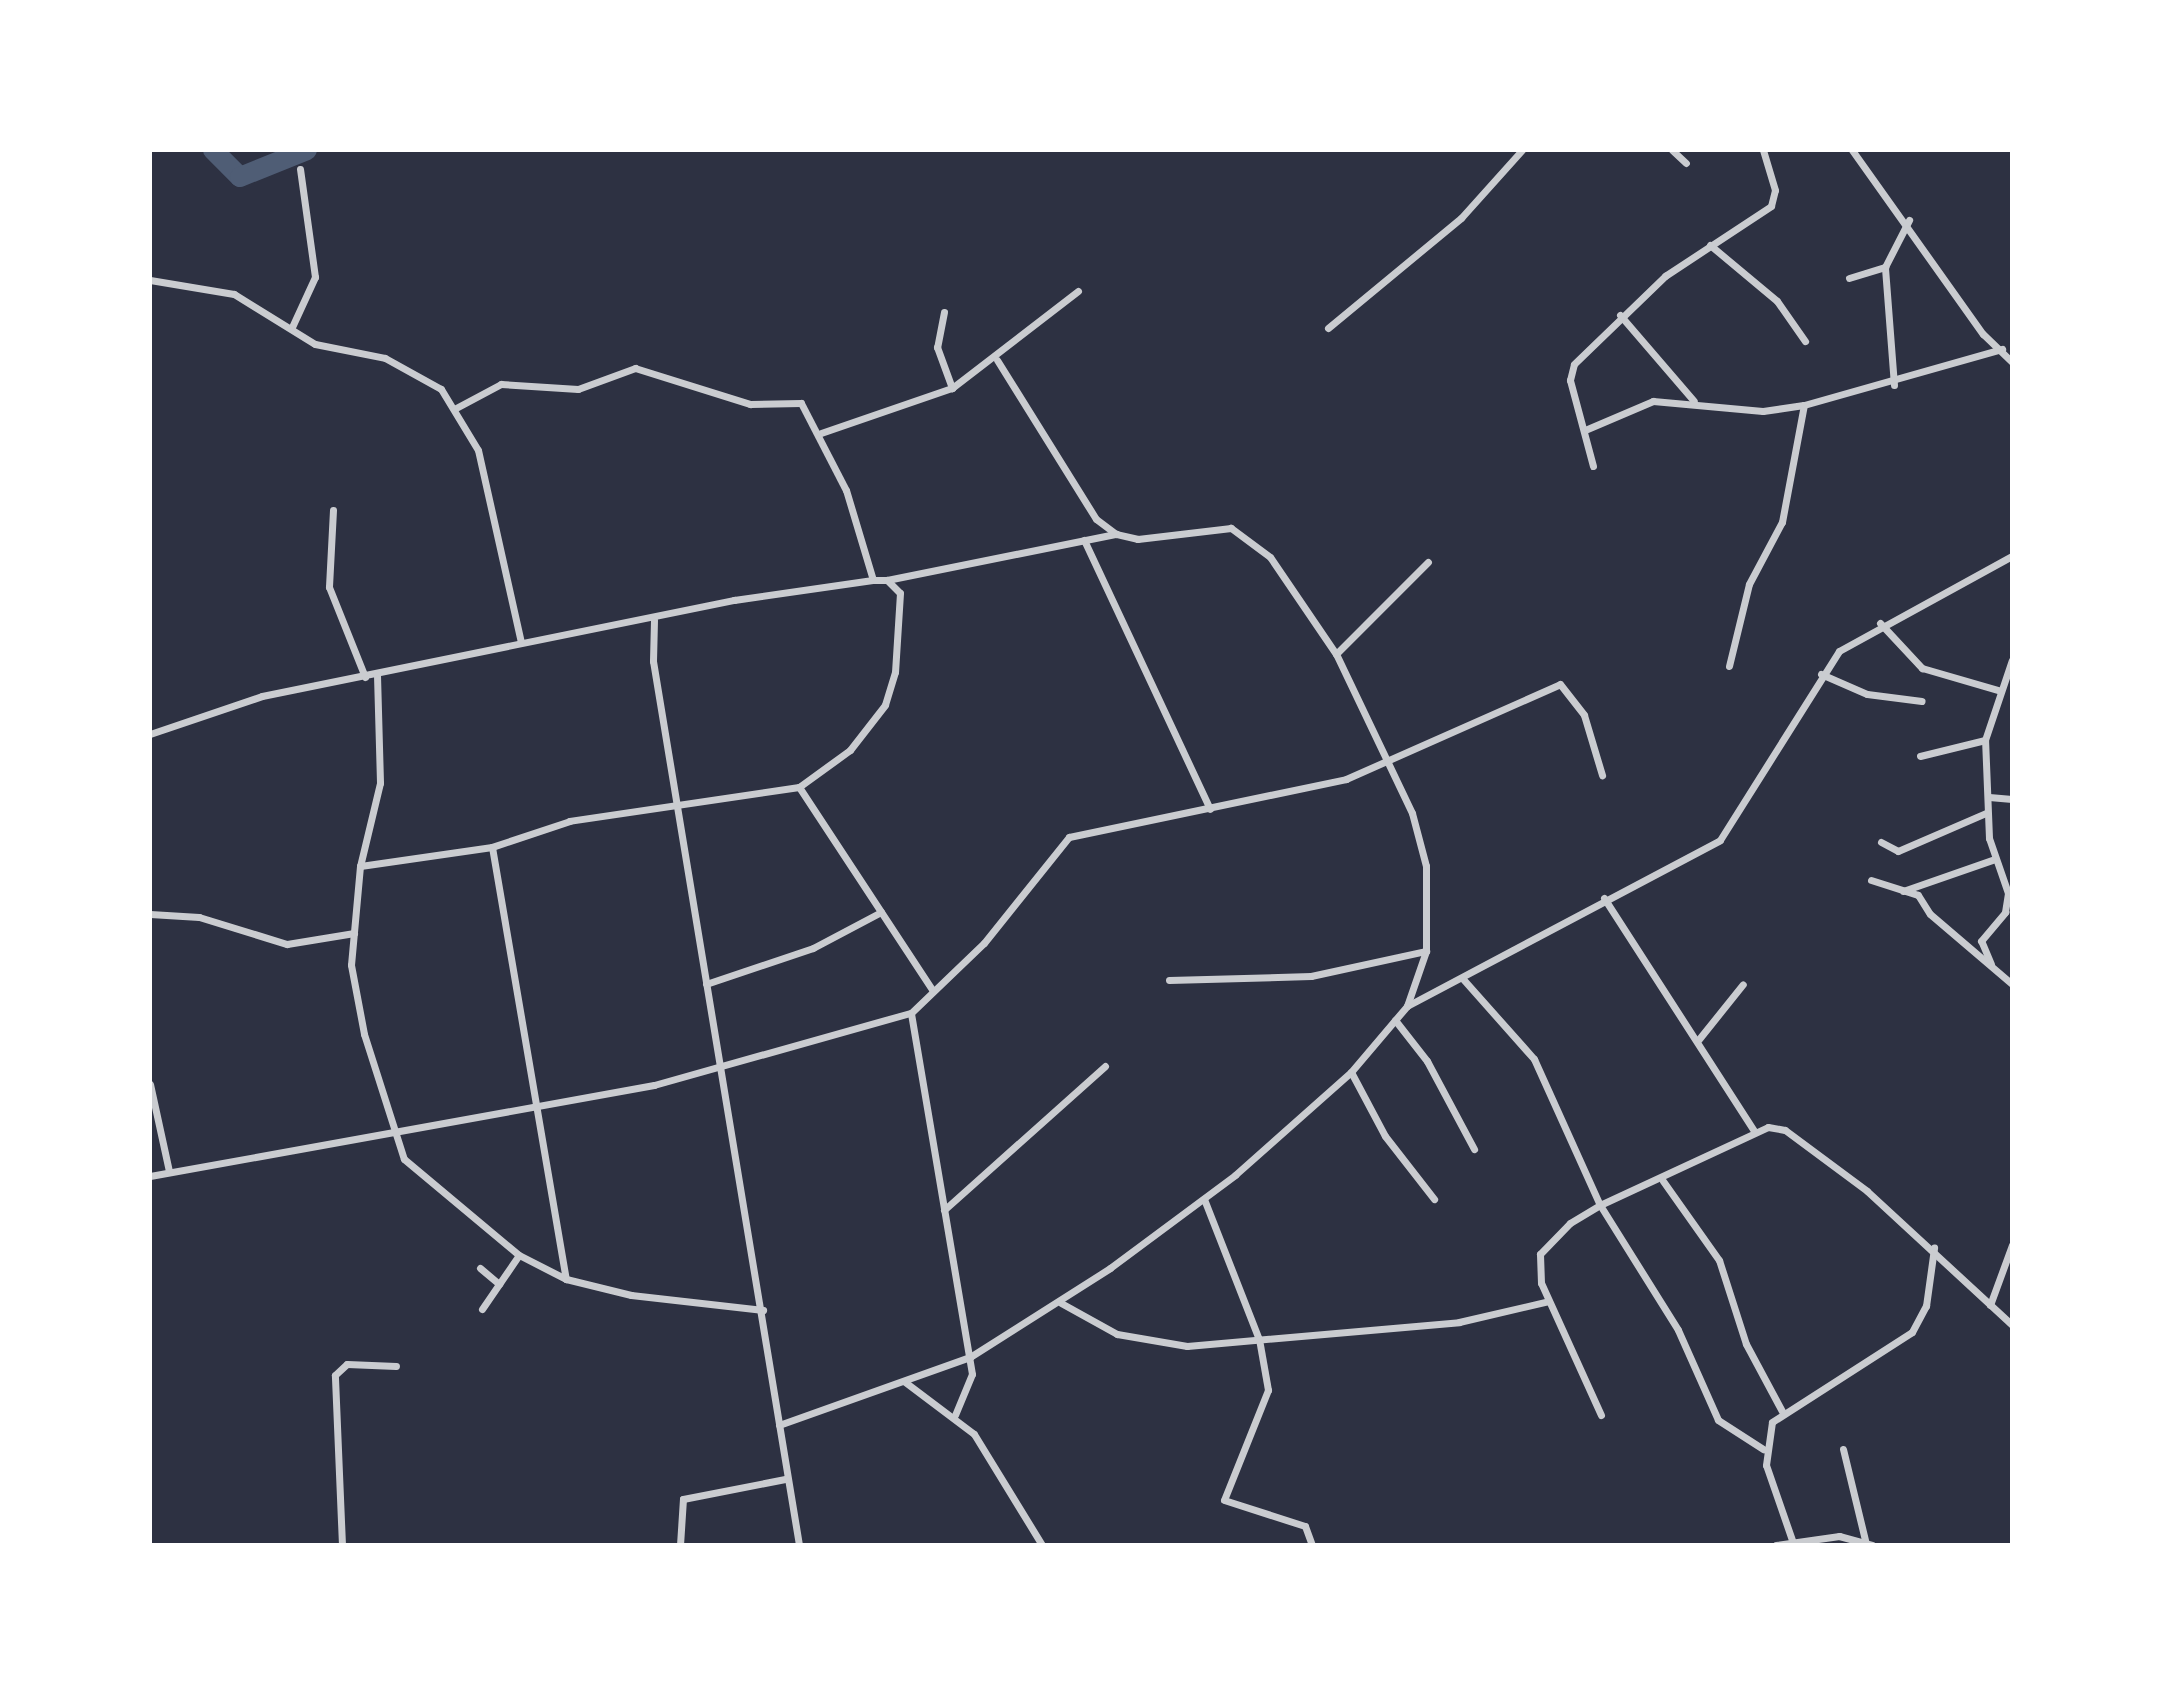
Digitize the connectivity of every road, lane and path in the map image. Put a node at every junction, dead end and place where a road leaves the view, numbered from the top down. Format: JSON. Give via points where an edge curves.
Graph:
{"nodes":[{"id":1,"x":1522,"y":150,"type":"edge"},
{"id":2,"x":1672,"y":150,"type":"edge"},
{"id":3,"x":1763,"y":150,"type":"edge"},
{"id":4,"x":1852,"y":150,"type":"edge"},
{"id":5,"x":1686,"y":163,"type":"dead end"},
{"id":6,"x":300,"y":169,"type":"dead end"},
{"id":7,"x":1909,"y":220,"type":"junction"},
{"id":8,"x":1710,"y":245,"type":"junction"},
{"id":9,"x":1885,"y":267,"type":"junction"},
{"id":10,"x":1849,"y":278,"type":"dead end"},
{"id":11,"x":150,"y":280,"type":"edge"},
{"id":12,"x":1078,"y":291,"type":"dead end"},
{"id":13,"x":944,"y":312,"type":"dead end"},
{"id":14,"x":1620,"y":315,"type":"junction"},
{"id":15,"x":292,"y":327,"type":"junction"},
{"id":16,"x":1328,"y":328,"type":"dead end"},
{"id":17,"x":1805,"y":341,"type":"dead end"},
{"id":18,"x":2002,"y":349,"type":"junction"},
{"id":19,"x":997,"y":360,"type":"junction"},
{"id":20,"x":2012,"y":362,"type":"edge"},
{"id":21,"x":1894,"y":385,"type":"junction"},
{"id":22,"x":952,"y":388,"type":"junction"},
{"id":23,"x":1694,"y":401,"type":"junction"},
{"id":24,"x":1804,"y":405,"type":"junction"},
{"id":25,"x":456,"y":408,"type":"junction"},
{"id":26,"x":1585,"y":430,"type":"junction"},
{"id":27,"x":821,"y":433,"type":"junction"},
{"id":28,"x":1593,"y":466,"type":"dead end"},
{"id":29,"x":333,"y":510,"type":"dead end"},
{"id":30,"x":1116,"y":534,"type":"junction"},
{"id":31,"x":1084,"y":540,"type":"junction"},
{"id":32,"x":2012,"y":556,"type":"edge"},
{"id":33,"x":1428,"y":562,"type":"dead end"},
{"id":34,"x":873,"y":580,"type":"junction"},
{"id":35,"x":887,"y":580,"type":"junction"},
{"id":36,"x":654,"y":620,"type":"junction"},
{"id":37,"x":1880,"y":623,"type":"junction"},
{"id":38,"x":521,"y":642,"type":"junction"},
{"id":39,"x":1336,"y":654,"type":"junction"},
{"id":40,"x":2012,"y":660,"type":"edge"},
{"id":41,"x":1729,"y":666,"type":"dead end"},
{"id":42,"x":1821,"y":674,"type":"junction"},
{"id":43,"x":377,"y":675,"type":"junction"},
{"id":44,"x":365,"y":677,"type":"junction"},
{"id":45,"x":2001,"y":691,"type":"junction"},
{"id":46,"x":1922,"y":701,"type":"dead end"},
{"id":47,"x":150,"y":734,"type":"edge"},
{"id":48,"x":1985,"y":740,"type":"junction"},
{"id":49,"x":1920,"y":756,"type":"dead end"},
{"id":50,"x":1391,"y":764,"type":"junction"},
{"id":51,"x":1602,"y":775,"type":"dead end"},
{"id":52,"x":799,"y":787,"type":"junction"},
{"id":53,"x":1989,"y":797,"type":"junction"},
{"id":54,"x":2012,"y":799,"type":"edge"},
{"id":55,"x":676,"y":805,"type":"junction"},
{"id":56,"x":1210,"y":809,"type":"junction"},
{"id":57,"x":1986,"y":813,"type":"junction"},
{"id":58,"x":1881,"y":842,"type":"dead end"},
{"id":59,"x":492,"y":847,"type":"junction"},
{"id":60,"x":1995,"y":859,"type":"junction"},
{"id":61,"x":360,"y":866,"type":"junction"},
{"id":62,"x":1871,"y":880,"type":"dead end"},
{"id":63,"x":1899,"y":893,"type":"junction"},
{"id":64,"x":1604,"y":898,"type":"junction"},
{"id":65,"x":2010,"y":905,"type":"edge"},
{"id":66,"x":881,"y":912,"type":"junction"},
{"id":67,"x":150,"y":914,"type":"edge"},
{"id":68,"x":354,"y":933,"type":"junction"},
{"id":69,"x":1426,"y":951,"type":"junction"},
{"id":70,"x":1991,"y":964,"type":"junction"},
{"id":71,"x":1463,"y":979,"type":"junction"},
{"id":72,"x":1169,"y":980,"type":"dead end"},
{"id":73,"x":706,"y":984,"type":"junction"},
{"id":74,"x":1743,"y":984,"type":"dead end"},
{"id":75,"x":2012,"y":984,"type":"edge"},
{"id":76,"x":933,"y":991,"type":"junction"},
{"id":77,"x":1407,"y":1006,"type":"junction"},
{"id":78,"x":911,"y":1013,"type":"junction"},
{"id":79,"x":1395,"y":1020,"type":"junction"},
{"id":80,"x":1699,"y":1039,"type":"junction"},
{"id":81,"x":1105,"y":1066,"type":"dead end"},
{"id":82,"x":721,"y":1067,"type":"junction"},
{"id":83,"x":1351,"y":1072,"type":"junction"},
{"id":84,"x":150,"y":1084,"type":"edge"},
{"id":85,"x":536,"y":1108,"type":"junction"},
{"id":86,"x":1754,"y":1131,"type":"junction"},
{"id":87,"x":392,"y":1132,"type":"junction"},
{"id":88,"x":1474,"y":1149,"type":"dead end"},
{"id":89,"x":169,"y":1171,"type":"junction"},
{"id":90,"x":150,"y":1176,"type":"edge"},
{"id":91,"x":1663,"y":1181,"type":"junction"},
{"id":92,"x":1204,"y":1199,"type":"junction"},
{"id":93,"x":1434,"y":1199,"type":"dead end"},
{"id":94,"x":1600,"y":1205,"type":"junction"},
{"id":95,"x":944,"y":1210,"type":"junction"},
{"id":96,"x":2012,"y":1245,"type":"edge"},
{"id":97,"x":1934,"y":1248,"type":"junction"},
{"id":98,"x":519,"y":1255,"type":"junction"},
{"id":99,"x":480,"y":1268,"type":"dead end"},
{"id":100,"x":566,"y":1279,"type":"junction"},
{"id":101,"x":499,"y":1284,"type":"junction"},
{"id":102,"x":1549,"y":1301,"type":"junction"},
{"id":103,"x":1061,"y":1303,"type":"junction"},
{"id":104,"x":1990,"y":1305,"type":"junction"},
{"id":105,"x":482,"y":1309,"type":"dead end"},
{"id":106,"x":763,"y":1310,"type":"junction"},
{"id":107,"x":2012,"y":1325,"type":"edge"},
{"id":108,"x":1259,"y":1339,"type":"junction"},
{"id":109,"x":970,"y":1357,"type":"junction"},
{"id":110,"x":396,"y":1366,"type":"dead end"},
{"id":111,"x":905,"y":1382,"type":"junction"},
{"id":112,"x":1782,"y":1411,"type":"junction"},
{"id":113,"x":955,"y":1415,"type":"junction"},
{"id":114,"x":1601,"y":1415,"type":"dead end"},
{"id":115,"x":779,"y":1425,"type":"junction"},
{"id":116,"x":1763,"y":1449,"type":"junction"},
{"id":117,"x":1843,"y":1449,"type":"dead end"},
{"id":118,"x":785,"y":1479,"type":"junction"},
{"id":119,"x":1792,"y":1540,"type":"junction"},
{"id":120,"x":1868,"y":1543,"type":"edge"},
{"id":121,"x":342,"y":1545,"type":"edge"},
{"id":122,"x":680,"y":1545,"type":"edge"},
{"id":123,"x":799,"y":1545,"type":"edge"},
{"id":124,"x":1042,"y":1545,"type":"edge"},
{"id":125,"x":1312,"y":1545,"type":"edge"},
{"id":126,"x":1776,"y":1545,"type":"edge"}],
"edges":[{"from":1,"to":16,"type":"street","via":[[1461,218]]},
{"from":2,"to":5,"type":"street"},
{"from":3,"to":8,"type":"street","via":[[1774,202]]},
{"from":4,"to":7,"type":"street"},
{"from":6,"to":15,"type":"street","via":[[315,277]]},
{"from":7,"to":9,"type":"street"},
{"from":7,"to":18,"type":"street","via":[[1983,334]]},
{"from":8,"to":14,"type":"street"},
{"from":8,"to":17,"type":"street","via":[[1777,301]]},
{"from":9,"to":10,"type":"street"},
{"from":9,"to":21,"type":"street"},
{"from":11,"to":15,"type":"street","via":[[234,294]]},
{"from":12,"to":19,"type":"street"},
{"from":13,"to":22,"type":"street","via":[[937,347]]},
{"from":14,"to":23,"type":"street"},
{"from":14,"to":26,"type":"street","via":[[1574,364],[1570,380]]},
{"from":15,"to":25,"type":"street","via":[[315,344],[414,370]]},
{"from":18,"to":20,"type":"street"},
{"from":18,"to":21,"type":"street"},
{"from":19,"to":22,"type":"street"},
{"from":19,"to":30,"type":"street","via":[[1096,519]]},
{"from":21,"to":24,"type":"street"},
{"from":22,"to":27,"type":"street"},
{"from":23,"to":24,"type":"street","via":[[1763,411]]},
{"from":23,"to":26,"type":"street","via":[[1653,401]]},
{"from":24,"to":41,"type":"street","via":[[1782,522],[1749,584]]},
{"from":25,"to":27,"type":"street","via":[[501,384],[578,389],[635,368],[750,404],[801,403]]},
{"from":25,"to":38,"type":"street","via":[[478,450]]},
{"from":26,"to":28,"type":"street"},
{"from":27,"to":34,"type":"street"},
{"from":29,"to":44,"type":"street","via":[[329,587]]},
{"from":30,"to":31,"type":"street"},
{"from":30,"to":39,"type":"street","via":[[1138,539],[1231,528],[1249,535]]},
{"from":31,"to":35,"type":"street"},
{"from":31,"to":56,"type":"street"},
{"from":32,"to":37,"type":"street"},
{"from":33,"to":39,"type":"street"},
{"from":34,"to":35,"type":"street"},
{"from":34,"to":36,"type":"street"},
{"from":35,"to":52,"type":"street","via":[[901,608],[885,705],[850,750]]},
{"from":36,"to":38,"type":"street"},
{"from":36,"to":55,"type":"street","via":[[653,661]]},
{"from":37,"to":42,"type":"street"},
{"from":37,"to":45,"type":"street","via":[[1922,668]]},
{"from":38,"to":43,"type":"street"},
{"from":39,"to":50,"type":"street"},
{"from":40,"to":45,"type":"street"},
{"from":42,"to":46,"type":"street","via":[[1867,694]]},
{"from":42,"to":64,"type":"street","via":[[1771,767],[1720,840]]},
{"from":43,"to":44,"type":"street"},
{"from":43,"to":61,"type":"street","via":[[380,783]]},
{"from":44,"to":47,"type":"street","via":[[262,696]]},
{"from":45,"to":48,"type":"street"},
{"from":48,"to":49,"type":"street"},
{"from":48,"to":53,"type":"street"},
{"from":50,"to":51,"type":"street","via":[[1465,721],[1560,684],[1584,715]]},
{"from":50,"to":56,"type":"street"},
{"from":50,"to":69,"type":"street","via":[[1426,866]]},
{"from":52,"to":55,"type":"street"},
{"from":52,"to":66,"type":"street"},
{"from":53,"to":54,"type":"street"},
{"from":53,"to":57,"type":"street"},
{"from":55,"to":59,"type":"street","via":[[570,821]]},
{"from":55,"to":73,"type":"street"},
{"from":56,"to":76,"type":"street","via":[[1069,837],[1016,907]]},
{"from":57,"to":58,"type":"street","via":[[1898,851]]},
{"from":57,"to":60,"type":"street"},
{"from":59,"to":61,"type":"street"},
{"from":59,"to":85,"type":"street"},
{"from":60,"to":63,"type":"street"},
{"from":60,"to":65,"type":"street"},
{"from":61,"to":68,"type":"street"},
{"from":62,"to":63,"type":"street"},
{"from":63,"to":70,"type":"street","via":[[1918,895],[1930,914]]},
{"from":64,"to":71,"type":"street"},
{"from":64,"to":80,"type":"street"},
{"from":65,"to":70,"type":"street","via":[[1981,941]]},
{"from":66,"to":73,"type":"street","via":[[802,952]]},
{"from":66,"to":76,"type":"street"},
{"from":67,"to":68,"type":"street","via":[[199,917],[287,944]]},
{"from":68,"to":87,"type":"street","via":[[353,991]]},
{"from":69,"to":72,"type":"street","via":[[1311,976]]},
{"from":69,"to":77,"type":"street"},
{"from":70,"to":75,"type":"street"},
{"from":71,"to":77,"type":"street"},
{"from":71,"to":94,"type":"street","via":[[1534,1059]]},
{"from":73,"to":82,"type":"street"},
{"from":74,"to":80,"type":"street"},
{"from":76,"to":78,"type":"street"},
{"from":77,"to":79,"type":"street"},
{"from":78,"to":82,"type":"street"},
{"from":78,"to":95,"type":"street"},
{"from":79,"to":83,"type":"street"},
{"from":79,"to":88,"type":"street","via":[[1427,1061]]},
{"from":80,"to":86,"type":"street"},
{"from":81,"to":95,"type":"street"},
{"from":82,"to":85,"type":"street"},
{"from":82,"to":106,"type":"street"},
{"from":83,"to":92,"type":"street"},
{"from":83,"to":93,"type":"street","via":[[1385,1136]]},
{"from":84,"to":89,"type":"street"},
{"from":85,"to":87,"type":"street"},
{"from":85,"to":100,"type":"street"},
{"from":86,"to":91,"type":"street"},
{"from":86,"to":97,"type":"street","via":[[1785,1130]]},
{"from":87,"to":89,"type":"street"},
{"from":87,"to":98,"type":"street","via":[[414,1169]]},
{"from":89,"to":90,"type":"street"},
{"from":91,"to":94,"type":"street"},
{"from":91,"to":112,"type":"street","via":[[1719,1260],[1746,1344]]},
{"from":92,"to":103,"type":"street"},
{"from":92,"to":108,"type":"street"},
{"from":94,"to":102,"type":"street","via":[[1570,1223],[1540,1254]]},
{"from":94,"to":116,"type":"street","via":[[1678,1330],[1718,1420]]},
{"from":95,"to":109,"type":"street"},
{"from":96,"to":104,"type":"street"},
{"from":97,"to":104,"type":"street"},
{"from":97,"to":112,"type":"street","via":[[1926,1306],[1912,1332]]},
{"from":98,"to":100,"type":"street"},
{"from":98,"to":101,"type":"street"},
{"from":99,"to":101,"type":"street"},
{"from":100,"to":106,"type":"street","via":[[631,1295]]},
{"from":101,"to":105,"type":"street"},
{"from":102,"to":108,"type":"street","via":[[1459,1322]]},
{"from":102,"to":114,"type":"street"},
{"from":103,"to":108,"type":"street","via":[[1117,1334],[1163,1345]]},
{"from":103,"to":109,"type":"street"},
{"from":104,"to":107,"type":"street"},
{"from":106,"to":115,"type":"street"},
{"from":108,"to":125,"type":"street","via":[[1268,1390],[1264,1411],[1224,1500],[1305,1526]]},
{"from":109,"to":111,"type":"street"},
{"from":109,"to":113,"type":"street","via":[[970,1387]]},
{"from":110,"to":121,"type":"street","via":[[347,1364],[335,1375]]},
{"from":111,"to":113,"type":"street"},
{"from":111,"to":115,"type":"street"},
{"from":112,"to":116,"type":"street"},
{"from":113,"to":124,"type":"street"},
{"from":115,"to":118,"type":"street"},
{"from":116,"to":119,"type":"street"},
{"from":117,"to":120,"type":"street"},
{"from":118,"to":122,"type":"street","via":[[683,1499]]},
{"from":118,"to":123,"type":"street"},
{"from":119,"to":120,"type":"street"},
{"from":119,"to":126,"type":"street"}]}
